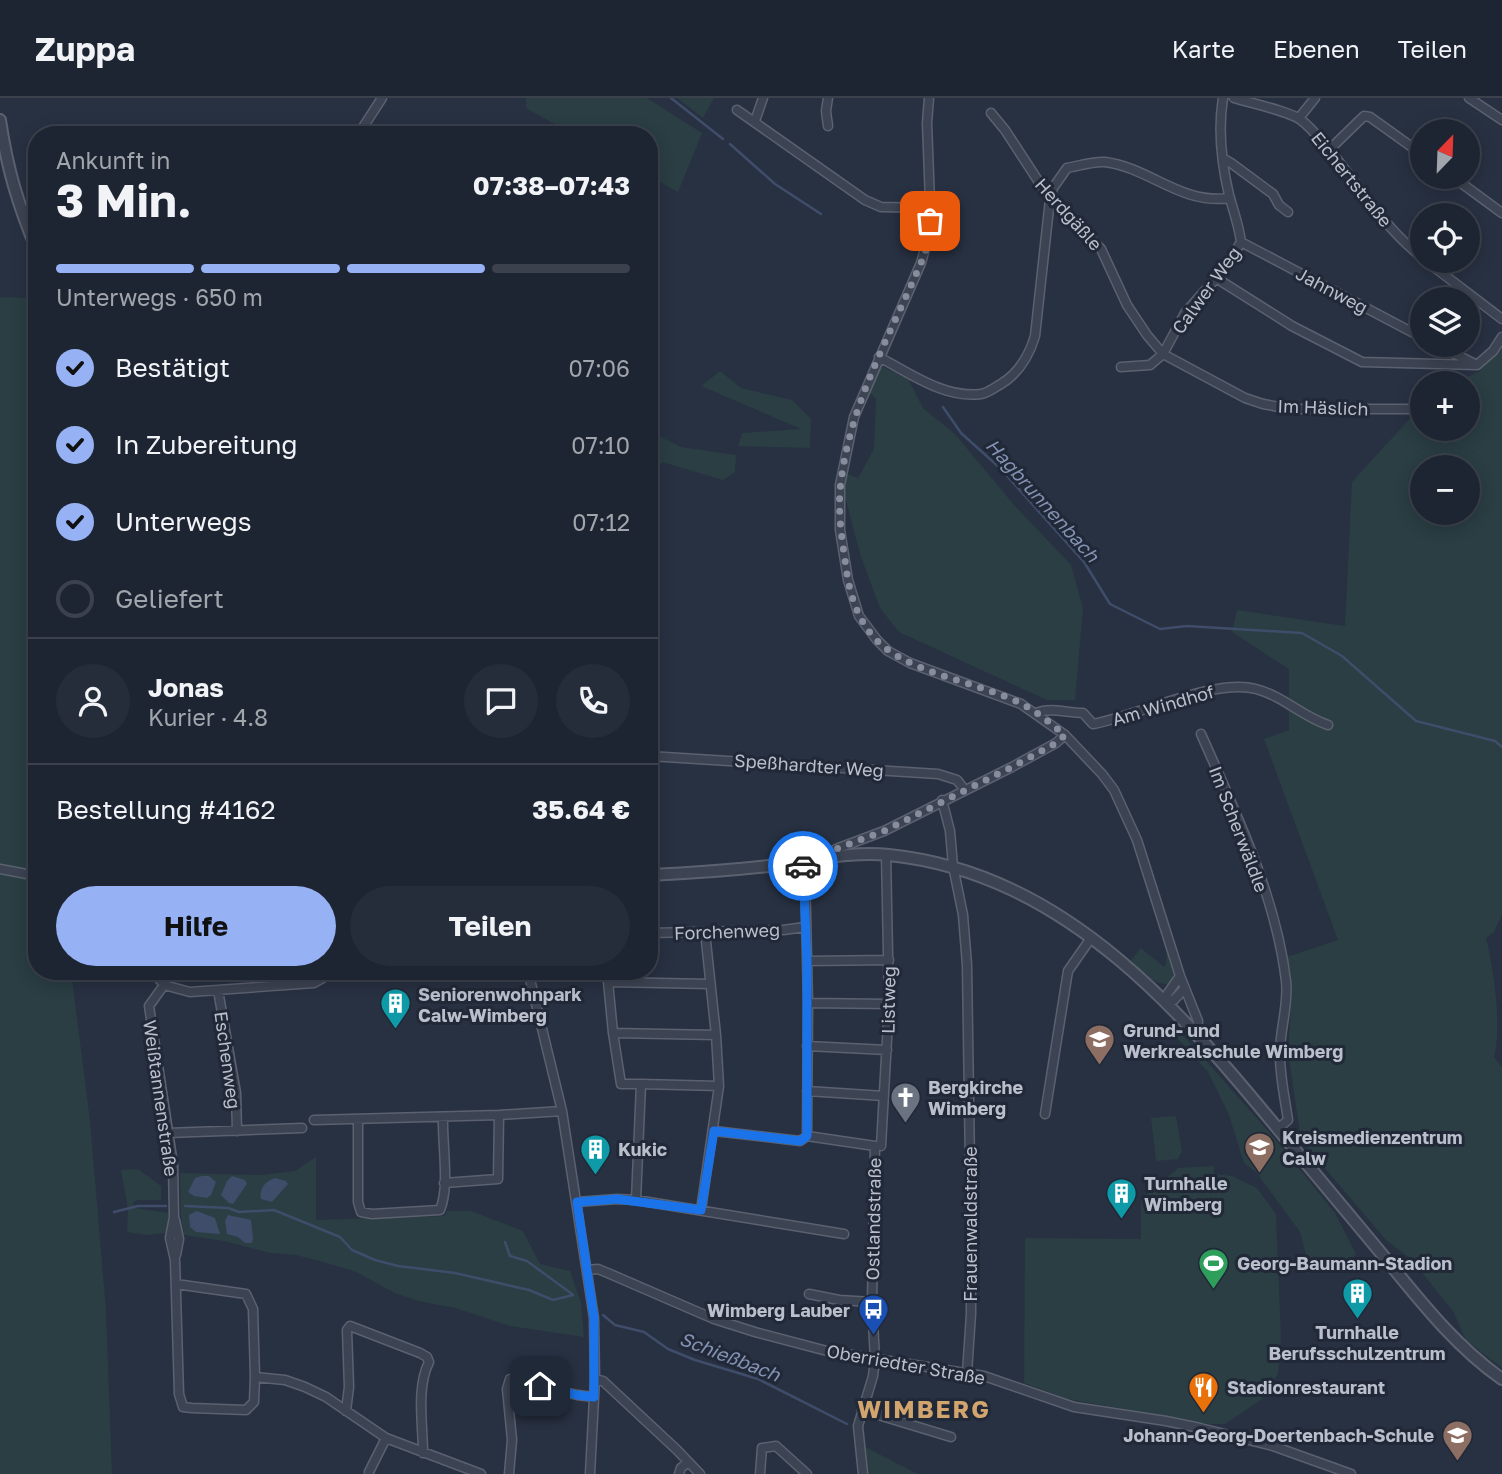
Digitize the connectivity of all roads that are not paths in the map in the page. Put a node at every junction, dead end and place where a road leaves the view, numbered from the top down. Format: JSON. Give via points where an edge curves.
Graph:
{"nodes":[{"id":1,"x":382,"y":98,"type":"edge"},
{"id":2,"x":763,"y":98,"type":"edge"},
{"id":3,"x":828,"y":98,"type":"edge"},
{"id":4,"x":929,"y":98,"type":"edge"},
{"id":5,"x":1223,"y":98,"type":"edge"},
{"id":6,"x":1234,"y":98,"type":"edge"},
{"id":7,"x":1315,"y":98,"type":"edge"},
{"id":8,"x":1469,"y":98,"type":"edge"},
{"id":9,"x":737,"y":110,"type":"dead end"},
{"id":10,"x":991,"y":113,"type":"dead end"},
{"id":11,"x":1298,"y":118,"type":"junction"},
{"id":12,"x":0,"y":120,"type":"edge"},
{"id":13,"x":1502,"y":120,"type":"edge"},
{"id":14,"x":755,"y":121,"type":"junction"},
{"id":15,"x":364,"y":126,"type":"edge"},
{"id":16,"x":828,"y":127,"type":"dead end"},
{"id":17,"x":1410,"y":146,"type":"edge"},
{"id":18,"x":1329,"y":150,"type":"junction"},
{"id":19,"x":1224,"y":159,"type":"junction"},
{"id":20,"x":1469,"y":189,"type":"edge"},
{"id":21,"x":1230,"y":198,"type":"junction"},
{"id":22,"x":1050,"y":199,"type":"junction"},
{"id":23,"x":930,"y":208,"type":"junction"},
{"id":24,"x":1288,"y":212,"type":"dead end"},
{"id":25,"x":1502,"y":213,"type":"edge"},
{"id":26,"x":28,"y":226,"type":"edge"},
{"id":27,"x":1241,"y":242,"type":"junction"},
{"id":28,"x":1410,"y":249,"type":"edge"},
{"id":29,"x":1441,"y":273,"type":"edge"},
{"id":30,"x":1216,"y":278,"type":"junction"},
{"id":31,"x":1502,"y":319,"type":"edge"},
{"id":32,"x":1410,"y":331,"type":"edge"},
{"id":33,"x":1502,"y":337,"type":"edge"},
{"id":34,"x":1163,"y":354,"type":"junction"},
{"id":35,"x":879,"y":357,"type":"junction"},
{"id":36,"x":1461,"y":357,"type":"edge"},
{"id":37,"x":1477,"y":365,"type":"junction"},
{"id":38,"x":1121,"y":367,"type":"dead end"},
{"id":39,"x":1410,"y":409,"type":"edge"},
{"id":40,"x":1037,"y":713,"type":"junction"},
{"id":41,"x":1328,"y":725,"type":"dead end"},
{"id":42,"x":1200,"y":734,"type":"dead end"},
{"id":43,"x":1065,"y":735,"type":"junction"},
{"id":44,"x":658,"y":757,"type":"edge"},
{"id":45,"x":964,"y":789,"type":"junction"},
{"id":46,"x":942,"y":800,"type":"junction"},
{"id":47,"x":886,"y":855,"type":"junction"},
{"id":48,"x":837,"y":856,"type":"junction"},
{"id":49,"x":801,"y":861,"type":"junction"},
{"id":50,"x":953,"y":866,"type":"junction"},
{"id":51,"x":0,"y":869,"type":"edge"},
{"id":52,"x":28,"y":874,"type":"edge"},
{"id":53,"x":658,"y":874,"type":"edge"},
{"id":54,"x":804,"y":927,"type":"junction"},
{"id":55,"x":705,"y":932,"type":"junction"},
{"id":56,"x":658,"y":933,"type":"edge"},
{"id":57,"x":1091,"y":938,"type":"junction"},
{"id":58,"x":889,"y":960,"type":"junction"},
{"id":59,"x":807,"y":961,"type":"junction"},
{"id":60,"x":1180,"y":976,"type":"junction"},
{"id":61,"x":160,"y":980,"type":"edge"},
{"id":62,"x":319,"y":980,"type":"edge"},
{"id":63,"x":530,"y":980,"type":"edge"},
{"id":64,"x":608,"y":982,"type":"joint"},
{"id":65,"x":710,"y":984,"type":"junction"},
{"id":66,"x":164,"y":985,"type":"junction"},
{"id":67,"x":1185,"y":988,"type":"junction"},
{"id":68,"x":218,"y":990,"type":"junction"},
{"id":69,"x":1163,"y":1000,"type":"junction"},
{"id":70,"x":808,"y":1003,"type":"junction"},
{"id":71,"x":888,"y":1004,"type":"junction"},
{"id":72,"x":613,"y":1033,"type":"junction"},
{"id":73,"x":1197,"y":1034,"type":"junction"},
{"id":74,"x":716,"y":1035,"type":"junction"},
{"id":75,"x":807,"y":1046,"type":"junction"},
{"id":76,"x":887,"y":1050,"type":"junction"},
{"id":77,"x":641,"y":1084,"type":"junction"},
{"id":78,"x":719,"y":1086,"type":"junction"},
{"id":79,"x":807,"y":1091,"type":"junction"},
{"id":80,"x":884,"y":1096,"type":"junction"},
{"id":81,"x":562,"y":1111,"type":"junction"},
{"id":82,"x":1045,"y":1114,"type":"dead end"},
{"id":83,"x":499,"y":1115,"type":"junction"},
{"id":84,"x":443,"y":1117,"type":"junction"},
{"id":85,"x":358,"y":1119,"type":"junction"},
{"id":86,"x":314,"y":1120,"type":"dead end"},
{"id":87,"x":302,"y":1128,"type":"dead end"},
{"id":88,"x":1279,"y":1129,"type":"junction"},
{"id":89,"x":237,"y":1131,"type":"junction"},
{"id":90,"x":714,"y":1131,"type":"junction"},
{"id":91,"x":167,"y":1133,"type":"junction"},
{"id":92,"x":807,"y":1136,"type":"junction"},
{"id":93,"x":881,"y":1146,"type":"dead end"},
{"id":94,"x":444,"y":1183,"type":"junction"},
{"id":95,"x":636,"y":1200,"type":"junction"},
{"id":96,"x":577,"y":1202,"type":"junction"},
{"id":97,"x":701,"y":1210,"type":"junction"},
{"id":98,"x":844,"y":1234,"type":"dead end"},
{"id":99,"x":587,"y":1270,"type":"junction"},
{"id":100,"x":176,"y":1284,"type":"junction"},
{"id":101,"x":809,"y":1294,"type":"dead end"},
{"id":102,"x":872,"y":1302,"type":"junction"},
{"id":103,"x":875,"y":1360,"type":"junction"},
{"id":104,"x":967,"y":1373,"type":"junction"},
{"id":105,"x":255,"y":1377,"type":"junction"},
{"id":106,"x":1502,"y":1378,"type":"edge"},
{"id":107,"x":595,"y":1379,"type":"junction"},
{"id":108,"x":594,"y":1397,"type":"junction"},
{"id":109,"x":862,"y":1410,"type":"junction"},
{"id":110,"x":346,"y":1411,"type":"junction"},
{"id":111,"x":951,"y":1437,"type":"dead end"},
{"id":112,"x":386,"y":1438,"type":"junction"},
{"id":113,"x":423,"y":1453,"type":"junction"},
{"id":114,"x":688,"y":1462,"type":"junction"},
{"id":115,"x":466,"y":1470,"type":"edge"},
{"id":116,"x":369,"y":1472,"type":"edge"},
{"id":117,"x":481,"y":1474,"type":"edge"},
{"id":118,"x":509,"y":1474,"type":"edge"},
{"id":119,"x":590,"y":1474,"type":"edge"},
{"id":120,"x":679,"y":1474,"type":"edge"},
{"id":121,"x":700,"y":1474,"type":"edge"},
{"id":122,"x":760,"y":1474,"type":"edge"},
{"id":123,"x":807,"y":1474,"type":"edge"},
{"id":124,"x":863,"y":1474,"type":"edge"},
{"id":125,"x":1351,"y":1474,"type":"edge"}],
"edges":[{"from":1,"to":15,"type":"street"},
{"from":2,"to":14,"type":"street"},
{"from":3,"to":16,"type":"street"},
{"from":4,"to":23,"type":"street"},
{"from":5,"to":19,"type":"street","name":"Calwer Weg"},
{"from":6,"to":11,"type":"street","name":"Eichertstraße"},
{"from":7,"to":11,"type":"street"},
{"from":8,"to":13,"type":"street"},
{"from":9,"to":14,"type":"street"},
{"from":10,"to":22,"type":"street","name":"Herdgäßle"},
{"from":11,"to":18,"type":"street","name":"Eichertstraße"},
{"from":12,"to":26,"type":"street","via":[[7,167]]},
{"from":14,"to":23,"type":"street","via":[[865,200],[881,207]]},
{"from":17,"to":18,"type":"street","via":[[1364,116]]},
{"from":18,"to":28,"type":"street","name":"Eichertstraße"},
{"from":19,"to":21,"type":"street","name":"Calwer Weg"},
{"from":19,"to":24,"type":"street","via":[[1273,194]]},
{"from":20,"to":25,"type":"street"},
{"from":21,"to":22,"type":"street","via":[[1195,198],[1103,162],[1067,168]]},
{"from":21,"to":27,"type":"street","name":"Calwer Weg"},
{"from":22,"to":34,"type":"street","name":"Herdgäßle","via":[[1101,249],[1127,305]]},
{"from":22,"to":35,"type":"street","via":[[1035,337],[1029,355],[1011,378],[983,394],[957,393],[932,386]]},
{"from":23,"to":35,"type":"street","via":[[926,249]]},
{"from":27,"to":30,"type":"street","name":"Calwer Weg"},
{"from":27,"to":32,"type":"street","name":"Jahnweg"},
{"from":29,"to":31,"type":"street","name":"Eichertstraße"},
{"from":30,"to":34,"type":"street","name":"Calwer Weg","via":[[1185,313]]},
{"from":30,"to":37,"type":"street","via":[[1292,326],[1362,362]]},
{"from":33,"to":37,"type":"street"},
{"from":34,"to":38,"type":"street","name":"Calwer Weg","via":[[1150,365]]},
{"from":34,"to":39,"type":"street","name":"Im Häslich","via":[[1223,388],[1273,407]]},
{"from":35,"to":40,"type":"street","name":"Am Windhof","via":[[854,417],[840,485],[846,568],[859,616],[883,645],[910,663]]},
{"from":36,"to":37,"type":"street"},
{"from":40,"to":41,"type":"street","name":"Am Windhof","via":[[1046,709],[1083,713],[1093,723],[1208,691],[1241,687],[1280,697],[1309,718]]},
{"from":40,"to":43,"type":"street","name":"Am Windhof"},
{"from":42,"to":88,"type":"street","name":"Im Scherwäldle","via":[[1260,875],[1284,969],[1287,986],[1279,1054],[1288,1120]]},
{"from":43,"to":45,"type":"street"},
{"from":43,"to":60,"type":"street","name":"Am Windhof","via":[[1102,774],[1128,817]]},
{"from":44,"to":45,"type":"street","name":"Speßhardter Weg","via":[[939,774],[957,780]]},
{"from":45,"to":46,"type":"street"},
{"from":46,"to":48,"type":"street","via":[[884,831],[836,849]]},
{"from":46,"to":50,"type":"street","name":"Frauenwaldstraße"},
{"from":47,"to":48,"type":"street"},
{"from":47,"to":50,"type":"street"},
{"from":47,"to":58,"type":"street","name":"Listweg"},
{"from":48,"to":49,"type":"street"},
{"from":49,"to":53,"type":"street"},
{"from":49,"to":54,"type":"street","via":[[805,870]]},
{"from":50,"to":57,"type":"street","via":[[1021,893]]},
{"from":50,"to":104,"type":"street","name":"Frauenwaldstraße","via":[[967,965],[971,1314]]},
{"from":51,"to":52,"type":"street"},
{"from":54,"to":55,"type":"street","name":"Forchenweg"},
{"from":54,"to":59,"type":"street"},
{"from":55,"to":56,"type":"street","name":"Forchenweg"},
{"from":55,"to":65,"type":"street"},
{"from":57,"to":69,"type":"street"},
{"from":57,"to":82,"type":"street","via":[[1068,971]]},
{"from":58,"to":59,"type":"street"},
{"from":58,"to":71,"type":"street","name":"Listweg"},
{"from":59,"to":70,"type":"street"},
{"from":60,"to":67,"type":"street","name":"Am Windhof"},
{"from":60,"to":69,"type":"street"},
{"from":61,"to":66,"type":"street"},
{"from":62,"to":68,"type":"street"},
{"from":63,"to":81,"type":"street"},
{"from":64,"to":65,"type":"street"},
{"from":64,"to":72,"type":"street"},
{"from":65,"to":74,"type":"street"},
{"from":66,"to":68,"type":"street","via":[[190,992]]},
{"from":66,"to":91,"type":"street","name":"Weißtannenstraße","via":[[149,1006]]},
{"from":67,"to":69,"type":"street","via":[[1174,1000]]},
{"from":67,"to":73,"type":"street","name":"Am Windhof","via":[[1198,1021]]},
{"from":68,"to":89,"type":"street","name":"Eschenweg","via":[[236,1093]]},
{"from":69,"to":73,"type":"street"},
{"from":70,"to":71,"type":"street"},
{"from":70,"to":75,"type":"street"},
{"from":71,"to":76,"type":"street","name":"Listweg"},
{"from":72,"to":74,"type":"street"},
{"from":72,"to":77,"type":"street","via":[[621,1086]]},
{"from":73,"to":88,"type":"street"},
{"from":74,"to":78,"type":"street"},
{"from":75,"to":76,"type":"street"},
{"from":75,"to":79,"type":"street"},
{"from":76,"to":80,"type":"street","name":"Listweg"},
{"from":77,"to":78,"type":"street"},
{"from":77,"to":95,"type":"street"},
{"from":78,"to":90,"type":"street"},
{"from":79,"to":80,"type":"street"},
{"from":79,"to":92,"type":"street"},
{"from":80,"to":93,"type":"street","name":"Listweg"},
{"from":81,"to":83,"type":"street"},
{"from":81,"to":96,"type":"street"},
{"from":83,"to":84,"type":"street"},
{"from":83,"to":94,"type":"street","via":[[498,1179]]},
{"from":84,"to":85,"type":"street"},
{"from":84,"to":94,"type":"street"},
{"from":85,"to":86,"type":"street"},
{"from":85,"to":94,"type":"street","via":[[361,1212],[440,1210]]},
{"from":87,"to":89,"type":"street"},
{"from":88,"to":106,"type":"street","via":[[1452,1335]]},
{"from":89,"to":91,"type":"street"},
{"from":90,"to":92,"type":"street","via":[[800,1141]]},
{"from":90,"to":97,"type":"street"},
{"from":91,"to":100,"type":"street","name":"Weißtannenstraße","via":[[179,1239]]},
{"from":92,"to":102,"type":"street","name":"Ostlandstraße","via":[[875,1146]]},
{"from":95,"to":96,"type":"street"},
{"from":95,"to":97,"type":"street"},
{"from":96,"to":99,"type":"street"},
{"from":97,"to":98,"type":"street"},
{"from":99,"to":103,"type":"street","name":"Oberriedter Straße","via":[[598,1269],[755,1332]]},
{"from":99,"to":107,"type":"street"},
{"from":100,"to":105,"type":"street","name":"Weißtannenstraße","via":[[246,1294],[253,1309]]},
{"from":100,"to":105,"type":"street","name":"Weißtannenstraße","via":[[183,1407],[246,1410],[254,1402]]},
{"from":101,"to":102,"type":"street","name":"Ostlandstraße"},
{"from":102,"to":103,"type":"street","name":"Ostlandstraße"},
{"from":103,"to":104,"type":"street","name":"Oberriedter Straße"},
{"from":103,"to":109,"type":"street","name":"Ostlandstraße"},
{"from":104,"to":125,"type":"street","name":"Oberriedter Straße","via":[[1074,1407],[1166,1421],[1273,1446]]},
{"from":105,"to":110,"type":"street","via":[[305,1387]]},
{"from":107,"to":108,"type":"street"},
{"from":107,"to":114,"type":"street","via":[[603,1381]]},
{"from":108,"to":118,"type":"street","via":[[510,1379]]},
{"from":108,"to":119,"type":"street"},
{"from":109,"to":111,"type":"street"},
{"from":109,"to":124,"type":"street","name":"Ostlandstraße","via":[[858,1426]]},
{"from":110,"to":112,"type":"street"},
{"from":110,"to":113,"type":"street","via":[[346,1330],[351,1326],[427,1357],[422,1388]]},
{"from":112,"to":113,"type":"street"},
{"from":112,"to":116,"type":"street"},
{"from":113,"to":115,"type":"street"},
{"from":114,"to":120,"type":"street"},
{"from":114,"to":121,"type":"street"},
{"from":115,"to":117,"type":"street"},
{"from":122,"to":123,"type":"street","via":[[762,1448],[776,1446]]}]}
